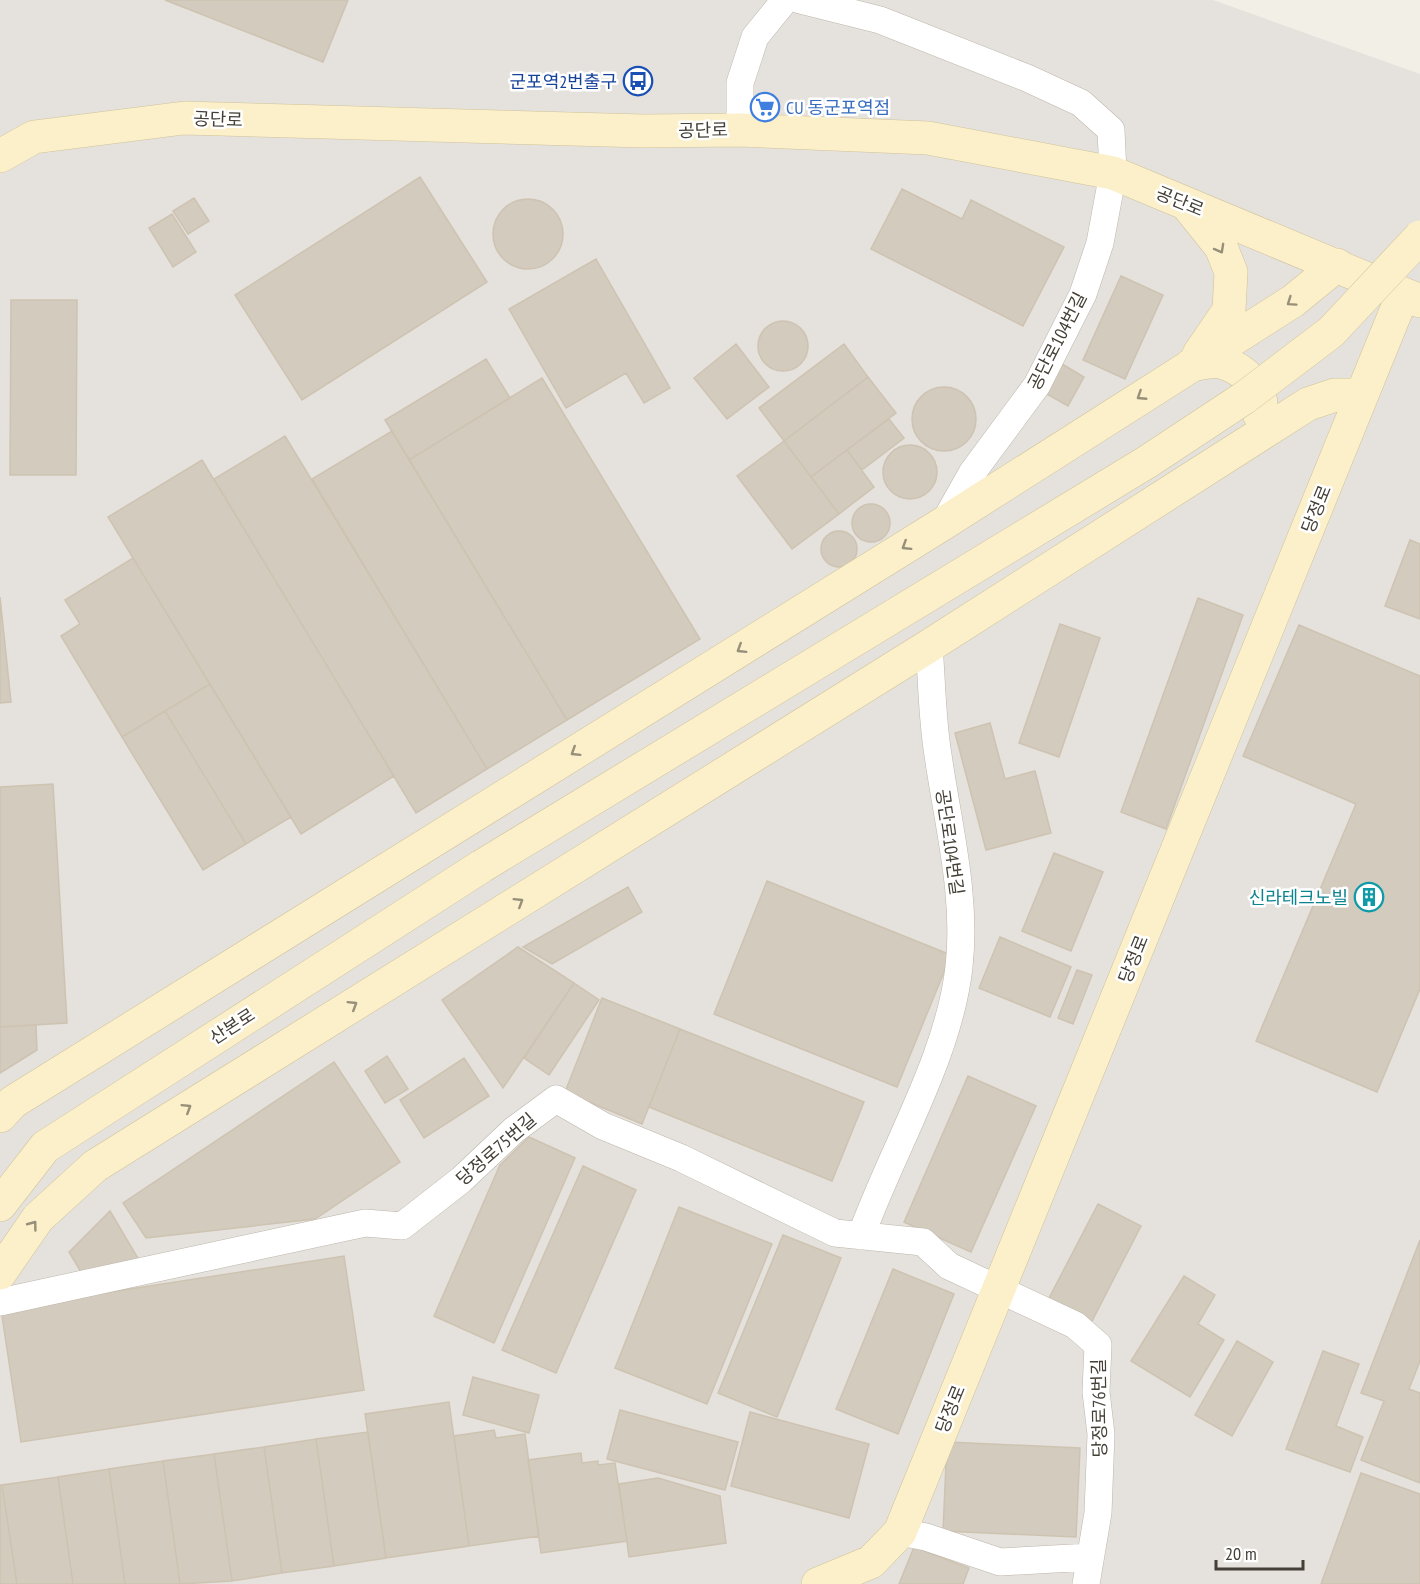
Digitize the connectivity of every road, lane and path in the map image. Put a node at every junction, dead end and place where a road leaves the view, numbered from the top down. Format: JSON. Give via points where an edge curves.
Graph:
{"nodes":[{"id":1,"x":785,"y":0,"type":"edge"},
{"id":2,"x":800,"y":0,"type":"edge"},
{"id":3,"x":740,"y":130,"type":"junction"},
{"id":4,"x":0,"y":156,"type":"edge"},
{"id":5,"x":1113,"y":173,"type":"junction"},
{"id":6,"x":1185,"y":202,"type":"junction"},
{"id":7,"x":1420,"y":237,"type":"edge"},
{"id":8,"x":1337,"y":265,"type":"junction"},
{"id":9,"x":1412,"y":297,"type":"edge"},
{"id":10,"x":1191,"y":365,"type":"junction"},
{"id":11,"x":1362,"y":394,"type":"junction"},
{"id":12,"x":1232,"y":453,"type":"junction"},
{"id":13,"x":944,"y":523,"type":"junction"},
{"id":14,"x":929,"y":646,"type":"junction"},
{"id":15,"x":0,"y":1116,"type":"edge"},
{"id":16,"x":0,"y":1205,"type":"edge"},
{"id":17,"x":861,"y":1236,"type":"junction"},
{"id":18,"x":0,"y":1273,"type":"edge"},
{"id":19,"x":1000,"y":1288,"type":"junction"},
{"id":20,"x":0,"y":1302,"type":"edge"},
{"id":21,"x":900,"y":1532,"type":"junction"},
{"id":22,"x":1090,"y":1557,"type":"junction"},
{"id":23,"x":818,"y":1584,"type":"edge"},
{"id":24,"x":1086,"y":1584,"type":"edge"}],
"edges":[{"from":1,"to":3,"type":"street","via":[[755,38],[740,82]]},
{"from":2,"to":5,"type":"street","name":"공단로104번길","via":[[880,20],[1082,103],[1111,130]]},
{"from":3,"to":4,"type":"street","name":"공단로","via":[[644,131],[184,118],[34,136]]},
{"from":3,"to":5,"type":"street","name":"공단로","via":[[928,138]]},
{"from":5,"to":6,"type":"street","name":"공단로"},
{"from":5,"to":13,"type":"street","name":"공단로104번길","via":[[1100,243],[1083,294],[1037,385],[972,473]]},
{"from":6,"to":8,"type":"street","name":"공단로"},
{"from":6,"to":10,"type":"street","one_way":true,"via":[[1221,247],[1231,272],[1229,310]]},
{"from":7,"to":16,"type":"street","name":"산본로","bridge":true,"via":[[1331,332],[1244,398],[1137,468],[482,866],[45,1147]]},
{"from":8,"to":9,"type":"street","name":"공단로"},
{"from":8,"to":10,"type":"street","one_way":true,"via":[[1293,301]]},
{"from":9,"to":11,"type":"street","name":"당정로"},
{"from":10,"to":12,"type":"street","via":[[1218,361],[1252,380],[1258,392],[1262,409],[1255,428]]},
{"from":10,"to":13,"type":"street","one_way":true},
{"from":11,"to":12,"type":"street","via":[[1335,395],[1308,404]]},
{"from":11,"to":19,"type":"street","name":"당정로"},
{"from":12,"to":14,"type":"street"},
{"from":13,"to":15,"type":"street","one_way":true,"via":[[13,1102]]},
{"from":14,"to":17,"type":"street","name":"공단로104번길","via":[[937,752],[959,881],[959,967],[945,1032]]},
{"from":18,"to":14,"type":"street","one_way":true,"via":[[38,1218],[95,1166]]},
{"from":17,"to":19,"type":"street","name":"당정로75번길","via":[[923,1242],[950,1266]]},
{"from":17,"to":20,"type":"street","name":"당정로75번길","via":[[835,1233],[681,1158],[603,1126],[556,1099],[402,1226],[365,1223]]},
{"from":19,"to":21,"type":"street","name":"당정로"},
{"from":19,"to":22,"type":"street","name":"당정로76번길","via":[[1075,1325],[1098,1345],[1098,1514]]},
{"from":21,"to":22,"type":"street","via":[[1000,1562]]},
{"from":21,"to":23,"type":"street","name":"당정로","via":[[871,1562]]},
{"from":22,"to":24,"type":"street","name":"당정로76번길"}]}
